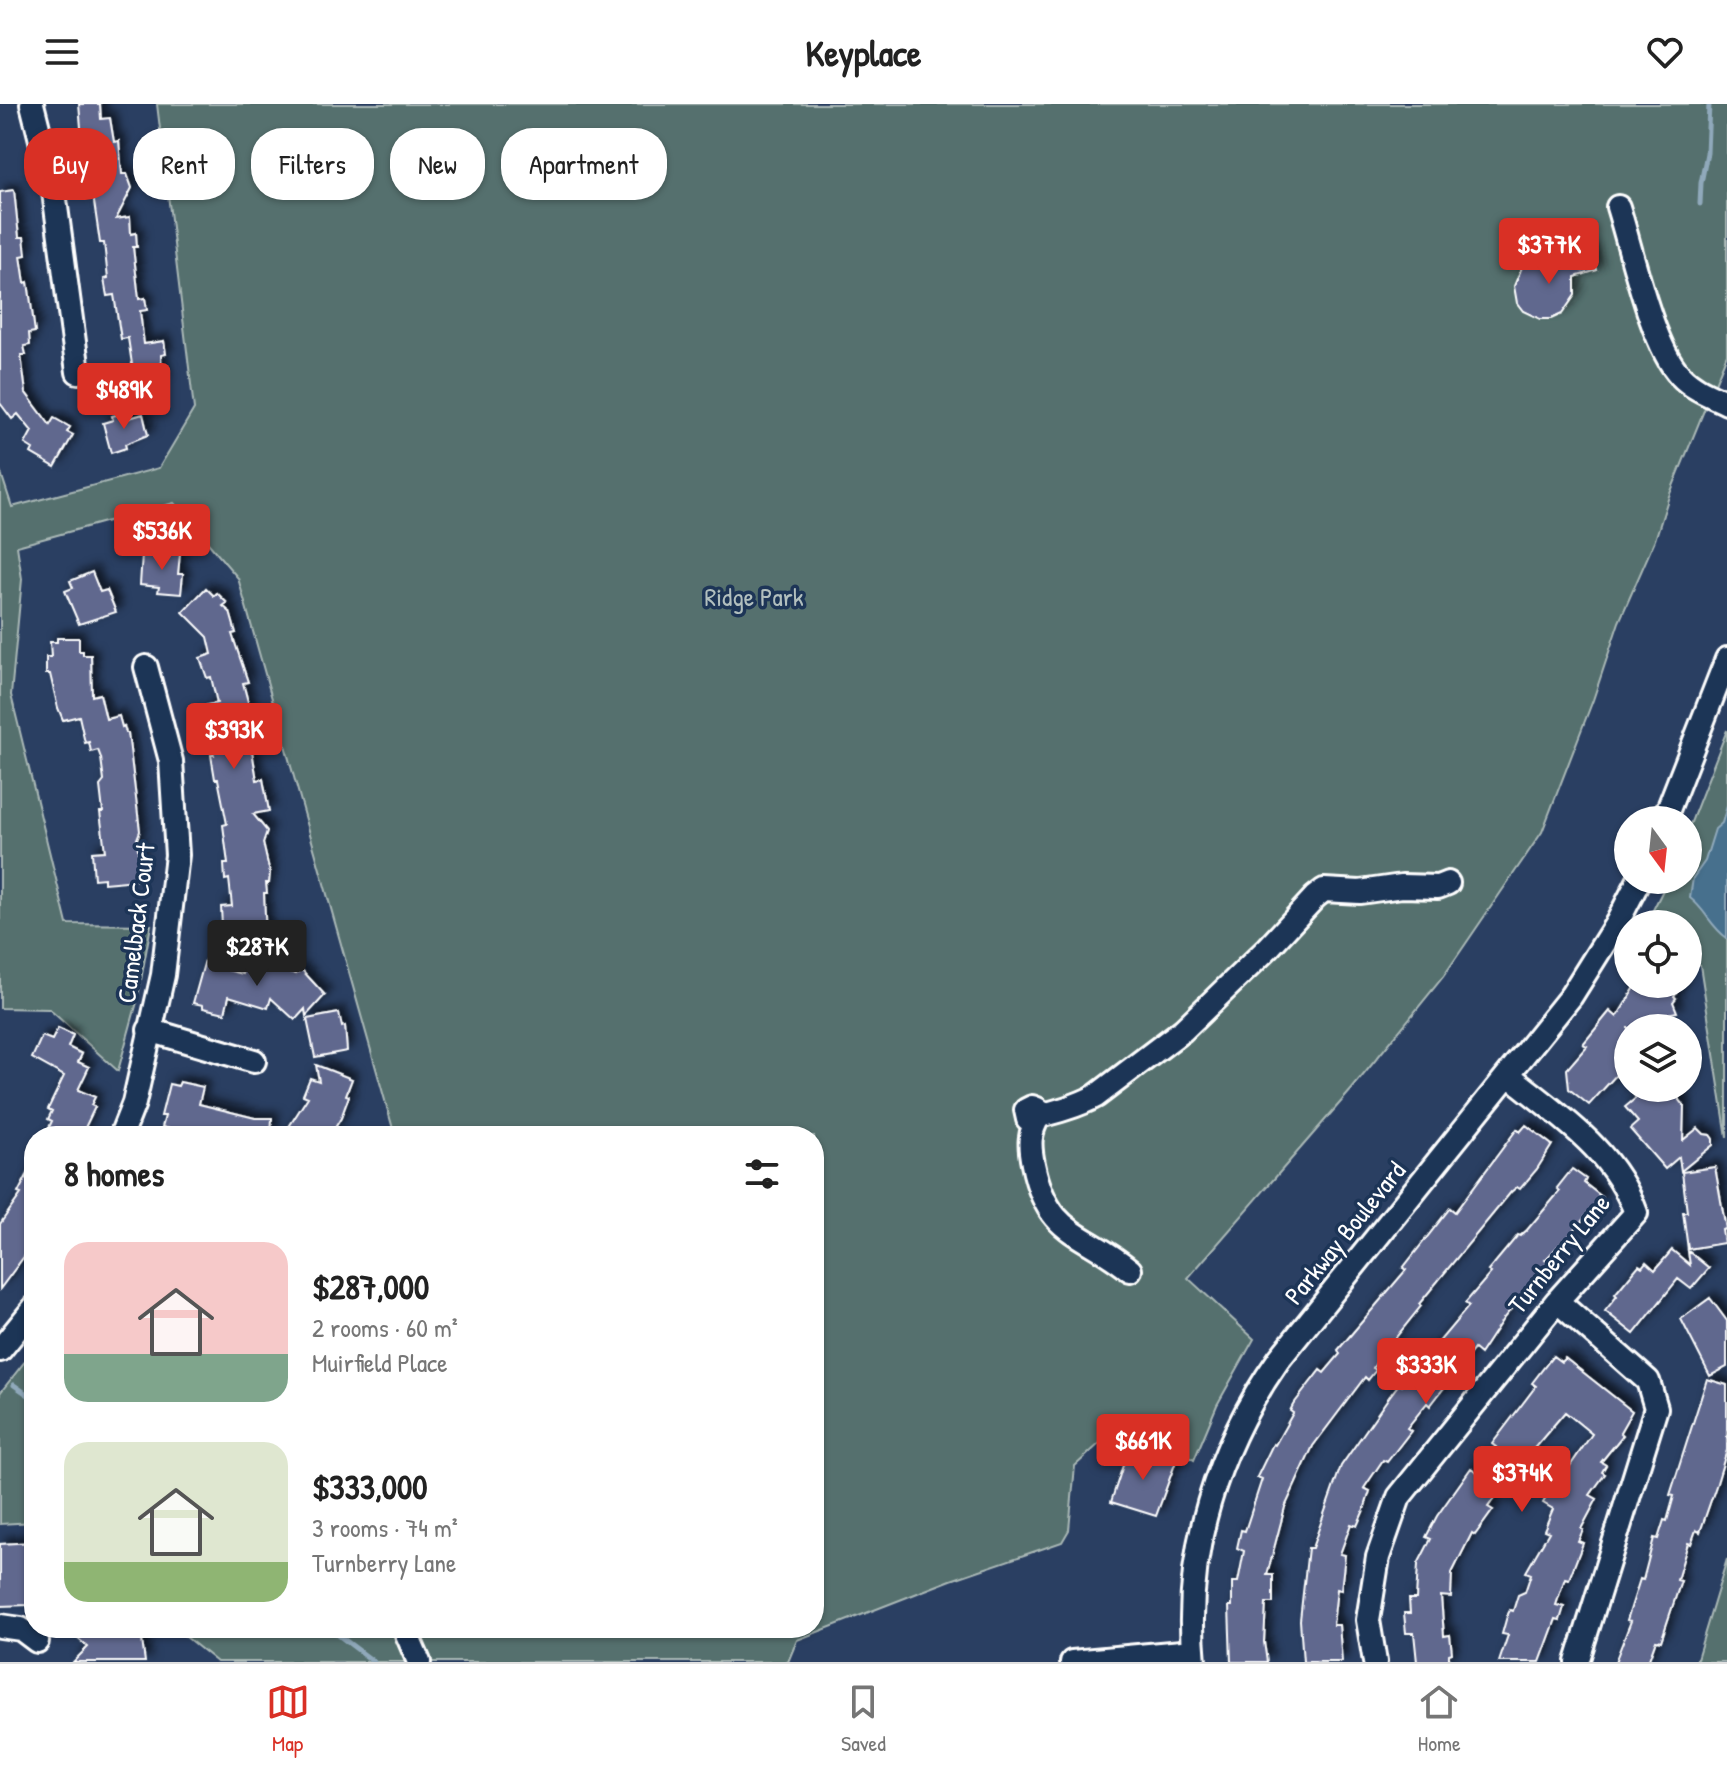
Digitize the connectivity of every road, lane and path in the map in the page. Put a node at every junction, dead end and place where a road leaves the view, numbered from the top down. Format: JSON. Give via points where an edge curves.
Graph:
{"nodes":[{"id":1,"x":32,"y":104,"type":"edge"},
{"id":2,"x":1618,"y":207,"type":"dead end"},
{"id":3,"x":78,"y":372,"type":"dead end"},
{"id":4,"x":1727,"y":403,"type":"edge"},
{"id":5,"x":1727,"y":659,"type":"edge"},
{"id":6,"x":146,"y":667,"type":"dead end"},
{"id":7,"x":1669,"y":806,"type":"edge"},
{"id":8,"x":1448,"y":883,"type":"dead end"},
{"id":9,"x":1631,"y":894,"type":"edge"},
{"id":10,"x":149,"y":1030,"type":"junction"},
{"id":11,"x":254,"y":1061,"type":"dead end"},
{"id":12,"x":1510,"y":1076,"type":"junction"},
{"id":13,"x":125,"y":1126,"type":"edge"},
{"id":14,"x":1130,"y":1270,"type":"dead end"},
{"id":15,"x":1557,"y":1301,"type":"junction"},
{"id":16,"x":24,"y":1320,"type":"edge"},
{"id":17,"x":0,"y":1350,"type":"edge"},
{"id":18,"x":0,"y":1626,"type":"edge"},
{"id":19,"x":24,"y":1631,"type":"edge"},
{"id":20,"x":33,"y":1638,"type":"edge"},
{"id":21,"x":409,"y":1638,"type":"edge"},
{"id":22,"x":37,"y":1641,"type":"dead end"},
{"id":23,"x":1193,"y":1657,"type":"edge"},
{"id":24,"x":419,"y":1662,"type":"edge"},
{"id":25,"x":1072,"y":1662,"type":"edge"},
{"id":26,"x":1375,"y":1662,"type":"edge"},
{"id":27,"x":1577,"y":1662,"type":"edge"}],
"edges":[{"from":1,"to":3,"type":"street","via":[[54,192]]},
{"from":2,"to":4,"type":"street","via":[[1668,360],[1692,385]]},
{"from":5,"to":7,"type":"street"},
{"from":6,"to":10,"type":"street","name":"Camelback Court","via":[[171,761],[177,855],[163,975]]},
{"from":8,"to":14,"type":"street","via":[[1360,892],[1324,890],[1183,1030],[1096,1096],[1032,1122],[1031,1155],[1040,1194],[1052,1215]]},
{"from":9,"to":12,"type":"street","name":"Parkway Boulevard","via":[[1593,964]]},
{"from":10,"to":11,"type":"street"},
{"from":10,"to":13,"type":"street","name":"Camelback Court"},
{"from":12,"to":15,"type":"street","name":"Turnberry Lane","via":[[1589,1140],[1627,1188],[1636,1213]]},
{"from":12,"to":23,"type":"street","name":"Parkway Boulevard","via":[[1279,1359],[1248,1406],[1228,1446],[1204,1519],[1194,1584]]},
{"from":15,"to":26,"type":"street","name":"Turnberry Lane","via":[[1399,1497],[1378,1557],[1368,1620]]},
{"from":15,"to":27,"type":"street","via":[[1648,1381],[1656,1408]]},
{"from":16,"to":17,"type":"street"},
{"from":18,"to":19,"type":"street"},
{"from":20,"to":22,"type":"street"},
{"from":21,"to":24,"type":"street"},
{"from":23,"to":25,"type":"street"}]}
